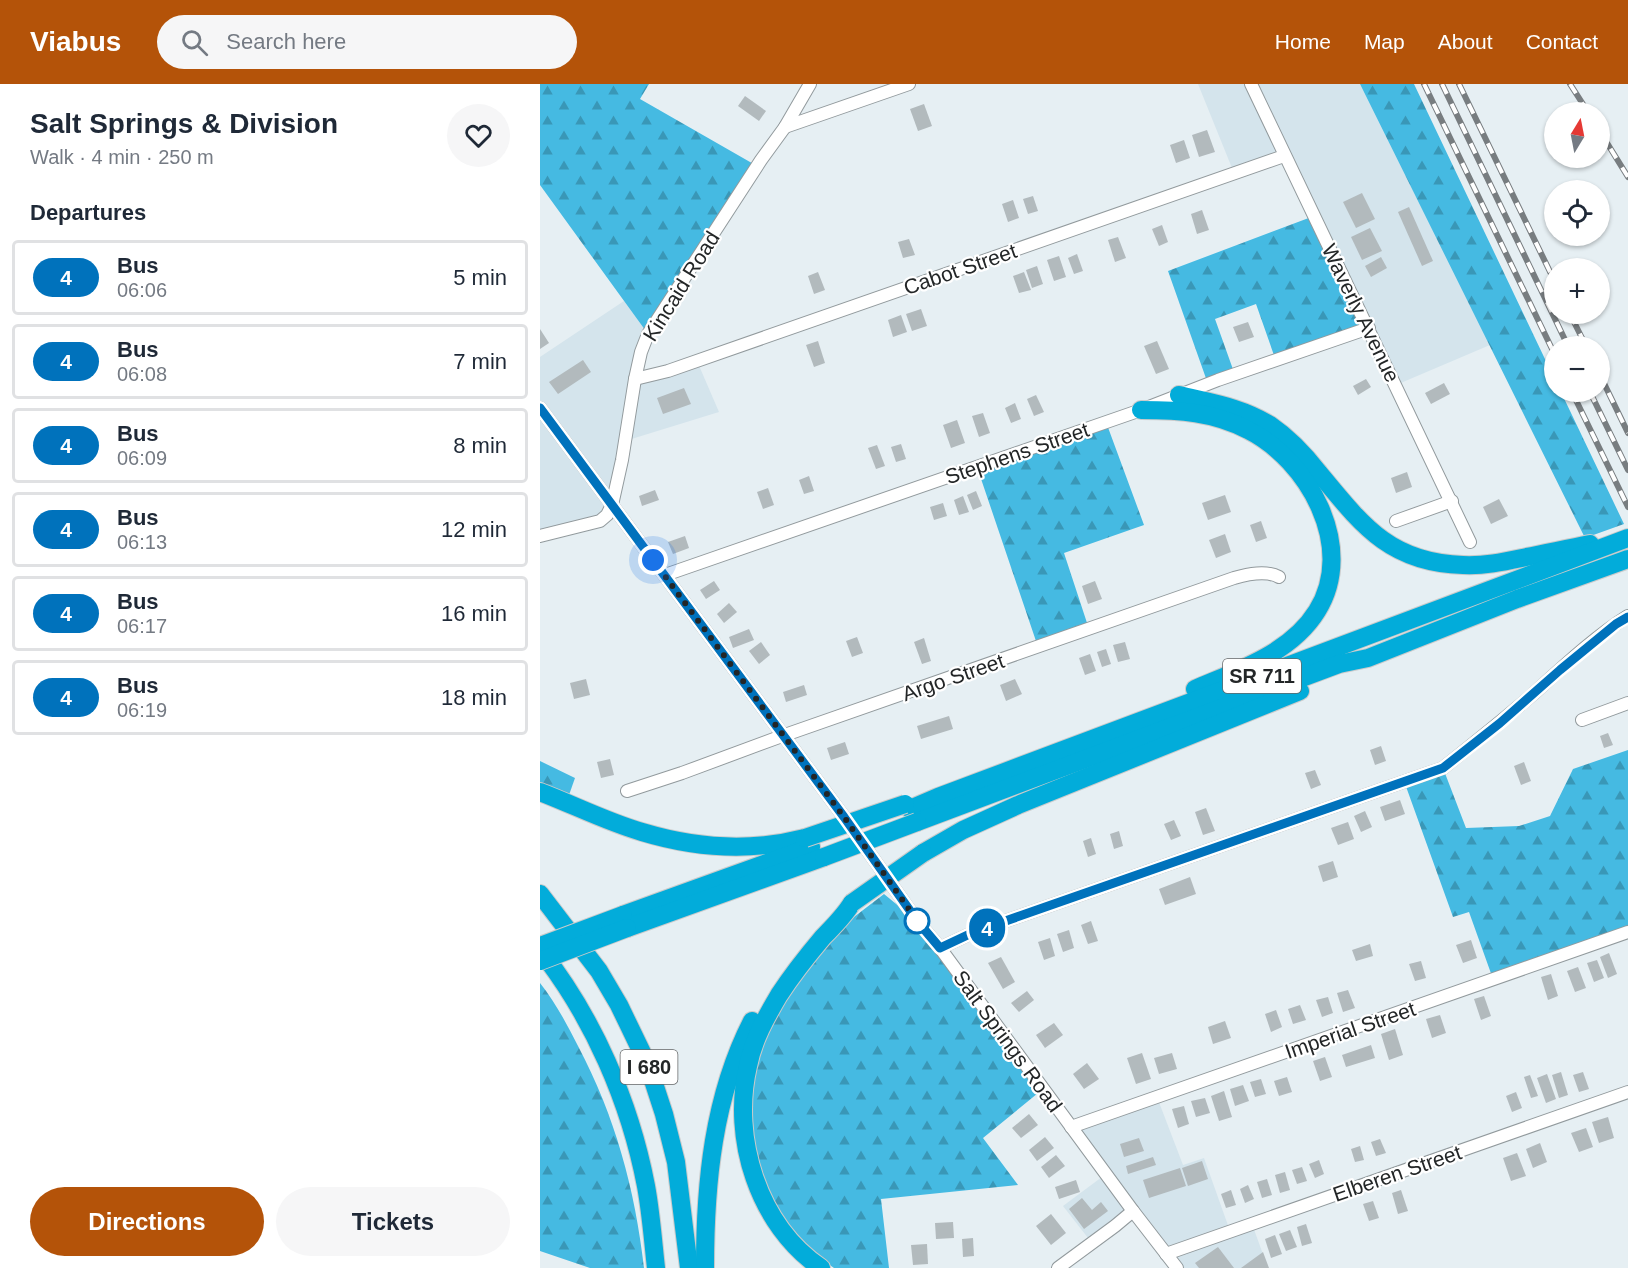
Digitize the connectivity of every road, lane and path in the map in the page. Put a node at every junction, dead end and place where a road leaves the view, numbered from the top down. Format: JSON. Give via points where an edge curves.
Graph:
{"nodes":[{"id":1,"x":909,"y":84,"type":"edge"},
{"id":2,"x":1251,"y":84,"type":"edge"},
{"id":3,"x":808,"y":87,"type":"edge"},
{"id":4,"x":785,"y":127,"type":"junction"},
{"id":5,"x":1284,"y":156,"type":"junction"},
{"id":6,"x":1369,"y":328,"type":"junction"},
{"id":7,"x":635,"y":379,"type":"junction"},
{"id":8,"x":1179,"y":395,"type":"junction"},
{"id":9,"x":540,"y":408,"type":"edge"},
{"id":10,"x":1141,"y":410,"type":"junction"},
{"id":11,"x":1452,"y":501,"type":"junction"},
{"id":12,"x":612,"y":505,"type":"junction"},
{"id":13,"x":1396,"y":521,"type":"dead end"},
{"id":14,"x":540,"y":536,"type":"edge"},
{"id":15,"x":1470,"y":542,"type":"dead end"},
{"id":16,"x":1620,"y":542,"type":"edge"},
{"id":17,"x":1586,"y":558,"type":"junction"},
{"id":18,"x":1628,"y":559,"type":"edge"},
{"id":19,"x":665,"y":576,"type":"junction"},
{"id":20,"x":1279,"y":577,"type":"dead end"},
{"id":21,"x":1628,"y":616,"type":"edge"},
{"id":22,"x":1368,"y":657,"type":"junction"},
{"id":23,"x":1628,"y":703,"type":"edge"},
{"id":24,"x":1172,"y":709,"type":"junction"},
{"id":25,"x":1582,"y":720,"type":"dead end"},
{"id":26,"x":783,"y":736,"type":"junction"},
{"id":27,"x":627,"y":791,"type":"dead end"},
{"id":28,"x":540,"y":792,"type":"edge"},
{"id":29,"x":911,"y":812,"type":"junction"},
{"id":30,"x":814,"y":847,"type":"junction"},
{"id":31,"x":540,"y":894,"type":"edge"},
{"id":32,"x":852,"y":903,"type":"junction"},
{"id":33,"x":625,"y":922,"type":"junction"},
{"id":34,"x":1628,"y":932,"type":"edge"},
{"id":35,"x":540,"y":948,"type":"edge"},
{"id":36,"x":940,"y":948,"type":"junction"},
{"id":37,"x":540,"y":961,"type":"edge"},
{"id":38,"x":540,"y":969,"type":"edge"},
{"id":39,"x":1628,"y":1092,"type":"edge"},
{"id":40,"x":1071,"y":1127,"type":"junction"},
{"id":41,"x":1133,"y":1211,"type":"junction"},
{"id":42,"x":652,"y":1233,"type":"junction"},
{"id":43,"x":1166,"y":1254,"type":"junction"},
{"id":44,"x":656,"y":1268,"type":"edge"},
{"id":45,"x":689,"y":1268,"type":"edge"},
{"id":46,"x":705,"y":1268,"type":"edge"},
{"id":47,"x":821,"y":1268,"type":"edge"},
{"id":48,"x":1058,"y":1268,"type":"edge"},
{"id":49,"x":1177,"y":1268,"type":"edge"}],
"edges":[{"from":1,"to":4,"type":"street"},
{"from":2,"to":5,"type":"street","name":"Waverly Avenue"},
{"from":3,"to":4,"type":"street","name":"Kincaid Road"},
{"from":4,"to":7,"type":"street","name":"Kincaid Road","via":[[648,333]]},
{"from":5,"to":6,"type":"street","name":"Waverly Avenue"},
{"from":5,"to":7,"type":"street","name":"Cabot Street","via":[[668,371]]},
{"from":6,"to":8,"type":"street","name":"Stephens Street"},
{"from":6,"to":11,"type":"street","name":"Waverly Avenue"},
{"from":7,"to":12,"type":"street","name":"Kincaid Road"},
{"from":8,"to":10,"type":"street","name":"Stephens Street"},
{"from":8,"to":17,"type":"highway","via":[[1238,409],[1270,426],[1295,446],[1366,527],[1388,544],[1417,558],[1488,565]]},
{"from":9,"to":12,"type":"street","name":"Salt Springs Road"},
{"from":10,"to":19,"type":"street","name":"Stephens Street"},
{"from":10,"to":24,"type":"highway","via":[[1214,416],[1264,439],[1304,479],[1322,513],[1330,544],[1325,594],[1317,611],[1296,636],[1245,668],[1190,691]]},
{"from":11,"to":13,"type":"street"},
{"from":11,"to":15,"type":"street","name":"Waverly Avenue"},
{"from":12,"to":14,"type":"street","via":[[600,521]]},
{"from":12,"to":19,"type":"street","name":"Salt Springs Road"},
{"from":16,"to":17,"type":"highway","via":[[1593,544]]},
{"from":17,"to":18,"type":"highway","number":"SR 711"},
{"from":17,"to":22,"type":"highway","number":"SR 711"},
{"from":17,"to":24,"type":"highway","number":"SR 711"},
{"from":19,"to":26,"type":"street","name":"Salt Springs Road"},
{"from":20,"to":26,"type":"street","name":"Argo Street","via":[[1255,574],[1234,578]]},
{"from":21,"to":36,"type":"street","via":[[1443,768],[974,932]]},
{"from":22,"to":29,"type":"highway"},
{"from":22,"to":32,"type":"highway","bridge":true,"via":[[1344,673],[1009,808],[922,853]]},
{"from":23,"to":25,"type":"street"},
{"from":24,"to":29,"type":"highway","number":"SR 711","via":[[938,797]]},
{"from":26,"to":27,"type":"street","name":"Argo Street"},
{"from":26,"to":36,"type":"street","name":"Salt Springs Road"},
{"from":28,"to":30,"type":"highway","via":[[640,832],[682,842]]},
{"from":29,"to":30,"type":"highway","bridge":true},
{"from":29,"to":30,"type":"highway","bridge":true},
{"from":30,"to":33,"type":"highway"},
{"from":31,"to":45,"type":"highway","number":"I 680","via":[[599,971],[648,1065],[676,1162]]},
{"from":32,"to":46,"type":"highway","via":[[839,908],[795,953],[771,987],[741,1043],[715,1131],[706,1208]]},
{"from":32,"to":47,"type":"highway","via":[[800,965],[766,1018],[751,1053],[744,1091],[744,1136],[753,1174],[782,1229]]},
{"from":33,"to":35,"type":"highway","bridge":true},
{"from":33,"to":37,"type":"highway","bridge":true},
{"from":34,"to":40,"type":"street","name":"Imperial Street"},
{"from":35,"to":42,"type":"highway","number":"I 680","via":[[576,1002],[609,1068],[636,1144]]},
{"from":36,"to":40,"type":"street","name":"Salt Springs Road"},
{"from":38,"to":42,"type":"highway","via":[[578,1029],[608,1094]]},
{"from":39,"to":43,"type":"street","name":"Elberen Street"},
{"from":40,"to":41,"type":"street","name":"Salt Springs Road"},
{"from":41,"to":43,"type":"street","name":"Salt Springs Road"},
{"from":41,"to":48,"type":"street"},
{"from":42,"to":44,"type":"highway","number":"I 680"},
{"from":43,"to":49,"type":"street","name":"Salt Springs Road"}]}
